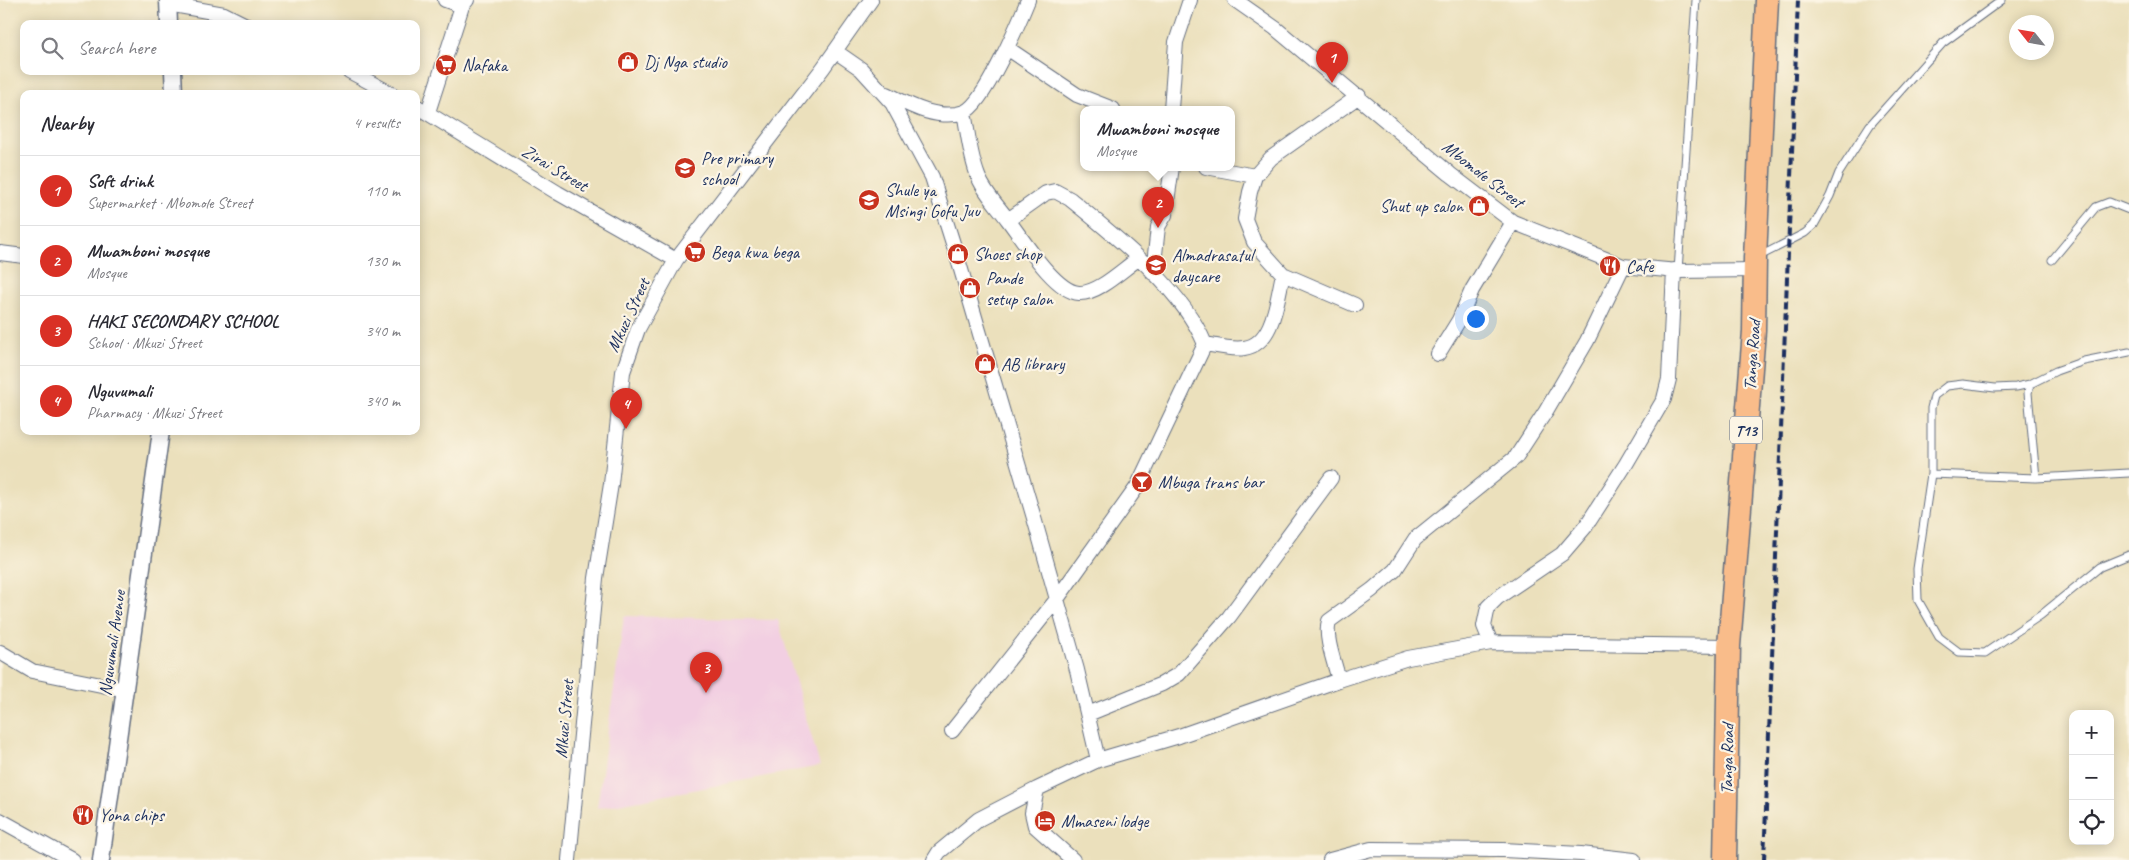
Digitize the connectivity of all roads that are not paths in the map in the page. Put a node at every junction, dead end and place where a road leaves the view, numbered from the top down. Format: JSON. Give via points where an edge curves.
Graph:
{"nodes":[{"id":1,"x":445,"y":0,"type":"edge"},
{"id":2,"x":871,"y":0,"type":"edge"},
{"id":3,"x":1028,"y":0,"type":"edge"},
{"id":4,"x":1190,"y":0,"type":"edge"},
{"id":5,"x":1235,"y":0,"type":"edge"},
{"id":6,"x":1696,"y":0,"type":"edge"},
{"id":7,"x":1767,"y":0,"type":"edge"},
{"id":8,"x":2002,"y":0,"type":"edge"},
{"id":9,"x":168,"y":2,"type":"edge"},
{"id":10,"x":465,"y":3,"type":"edge"},
{"id":11,"x":169,"y":20,"type":"edge"},
{"id":12,"x":236,"y":20,"type":"edge"},
{"id":13,"x":1007,"y":48,"type":"junction"},
{"id":14,"x":835,"y":51,"type":"junction"},
{"id":15,"x":172,"y":75,"type":"edge"},
{"id":16,"x":356,"y":75,"type":"edge"},
{"id":17,"x":174,"y":90,"type":"edge"},
{"id":18,"x":385,"y":90,"type":"edge"},
{"id":19,"x":882,"y":92,"type":"junction"},
{"id":20,"x":1359,"y":96,"type":"junction"},
{"id":21,"x":1105,"y":106,"type":"edge"},
{"id":22,"x":1171,"y":106,"type":"edge"},
{"id":23,"x":422,"y":109,"type":"edge"},
{"id":24,"x":964,"y":112,"type":"junction"},
{"id":25,"x":1171,"y":171,"type":"edge"},
{"id":26,"x":1228,"y":171,"type":"edge"},
{"id":27,"x":1255,"y":176,"type":"junction"},
{"id":28,"x":2129,"y":210,"type":"edge"},
{"id":29,"x":1008,"y":220,"type":"junction"},
{"id":30,"x":1513,"y":222,"type":"junction"},
{"id":31,"x":0,"y":253,"type":"edge"},
{"id":32,"x":20,"y":256,"type":"edge"},
{"id":33,"x":1138,"y":259,"type":"junction"},
{"id":34,"x":676,"y":260,"type":"junction"},
{"id":35,"x":2052,"y":260,"type":"dead end"},
{"id":36,"x":1755,"y":264,"type":"junction"},
{"id":37,"x":1623,"y":266,"type":"junction"},
{"id":38,"x":1676,"y":270,"type":"junction"},
{"id":39,"x":1153,"y":273,"type":"junction"},
{"id":40,"x":1283,"y":274,"type":"junction"},
{"id":41,"x":1355,"y":305,"type":"dead end"},
{"id":42,"x":1205,"y":344,"type":"junction"},
{"id":43,"x":2129,"y":352,"type":"edge"},
{"id":44,"x":1438,"y":354,"type":"dead end"},
{"id":45,"x":2030,"y":384,"type":"junction"},
{"id":46,"x":160,"y":435,"type":"edge"},
{"id":47,"x":1931,"y":474,"type":"junction"},
{"id":48,"x":2129,"y":474,"type":"edge"},
{"id":49,"x":1331,"y":478,"type":"dead end"},
{"id":50,"x":2036,"y":478,"type":"junction"},
{"id":51,"x":2129,"y":555,"type":"edge"},
{"id":52,"x":1057,"y":599,"type":"junction"},
{"id":53,"x":1490,"y":643,"type":"junction"},
{"id":54,"x":1729,"y":646,"type":"junction"},
{"id":55,"x":0,"y":652,"type":"edge"},
{"id":56,"x":1339,"y":680,"type":"junction"},
{"id":57,"x":126,"y":690,"type":"junction"},
{"id":58,"x":1088,"y":714,"type":"junction"},
{"id":59,"x":952,"y":731,"type":"dead end"},
{"id":60,"x":1098,"y":760,"type":"junction"},
{"id":61,"x":1037,"y":789,"type":"junction"},
{"id":62,"x":0,"y":820,"type":"edge"},
{"id":63,"x":72,"y":860,"type":"edge"},
{"id":64,"x":101,"y":860,"type":"edge"},
{"id":65,"x":569,"y":860,"type":"edge"},
{"id":66,"x":934,"y":860,"type":"edge"},
{"id":67,"x":1073,"y":860,"type":"edge"},
{"id":68,"x":1330,"y":860,"type":"edge"},
{"id":69,"x":1634,"y":860,"type":"edge"},
{"id":70,"x":1725,"y":860,"type":"edge"}],
"edges":[{"from":1,"to":10,"type":"street"},
{"from":2,"to":14,"type":"street","name":"Mkuzi Street"},
{"from":3,"to":13,"type":"street"},
{"from":4,"to":22,"type":"street","via":[[1176,42]]},
{"from":5,"to":20,"type":"street","name":"Mbomole Street"},
{"from":6,"to":38,"type":"lane"},
{"from":7,"to":36,"type":"highway","name":"Tanga Road","number":"T13"},
{"from":8,"to":36,"type":"lane","via":[[1943,44],[1870,125],[1839,173],[1814,225]]},
{"from":9,"to":11,"type":"street"},
{"from":9,"to":12,"type":"street","via":[[224,14]]},
{"from":10,"to":23,"type":"street"},
{"from":13,"to":21,"type":"street","via":[[1077,95]]},
{"from":13,"to":24,"type":"street","via":[[975,104]]},
{"from":14,"to":19,"type":"street","via":[[861,69]]},
{"from":14,"to":34,"type":"street","name":"Mkuzi Street"},
{"from":15,"to":17,"type":"street"},
{"from":16,"to":18,"type":"street"},
{"from":19,"to":24,"type":"street","via":[[931,113]]},
{"from":19,"to":52,"type":"street","via":[[892,103],[932,177]]},
{"from":20,"to":27,"type":"street","via":[[1271,158]]},
{"from":20,"to":30,"type":"street","name":"Mbomole Street","via":[[1450,174]]},
{"from":23,"to":34,"type":"street","name":"Zirai Street","via":[[558,193]]},
{"from":24,"to":29,"type":"street","via":[[978,176]]},
{"from":25,"to":39,"type":"street","via":[[1165,215],[1158,227]]},
{"from":26,"to":27,"type":"street"},
{"from":27,"to":40,"type":"street","via":[[1245,219],[1254,242]]},
{"from":28,"to":35,"type":"lane","via":[[2108,202],[2096,207]]},
{"from":29,"to":33,"type":"street","via":[[1046,193],[1055,191],[1070,199]]},
{"from":29,"to":33,"type":"street","via":[[1051,276],[1078,293],[1096,289]]},
{"from":30,"to":37,"type":"street","name":"Mbomole Street"},
{"from":30,"to":44,"type":"street"},
{"from":31,"to":32,"type":"street"},
{"from":33,"to":39,"type":"street"},
{"from":34,"to":65,"type":"street","name":"Mkuzi Street","via":[[638,329],[623,372],[611,484],[596,578]]},
{"from":36,"to":38,"type":"street","name":"Mbomole Street"},
{"from":36,"to":54,"type":"highway","name":"Tanga Road","number":"T13","via":[[1754,331]]},
{"from":37,"to":38,"type":"street","name":"Mbomole Street"},
{"from":37,"to":56,"type":"street","via":[[1587,341],[1516,457],[1416,538],[1395,570],[1329,621],[1328,636]]},
{"from":38,"to":53,"type":"street","via":[[1671,360],[1664,399],[1586,526],[1562,554],[1488,607],[1484,626]]},
{"from":39,"to":42,"type":"street","via":[[1173,291]]},
{"from":40,"to":41,"type":"street"},
{"from":40,"to":42,"type":"street","via":[[1267,334],[1257,345],[1242,349]]},
{"from":42,"to":52,"type":"street","via":[[1137,487]]},
{"from":43,"to":45,"type":"lane","via":[[2084,361]]},
{"from":45,"to":47,"type":"lane","via":[[2016,388],[1963,384],[1947,386],[1934,396],[1930,408]]},
{"from":45,"to":50,"type":"lane","via":[[2028,393]]},
{"from":46,"to":57,"type":"street","name":"Nguvumali Avenue"},
{"from":47,"to":50,"type":"lane"},
{"from":47,"to":51,"type":"lane","via":[[1917,569],[1918,600],[1939,638],[1959,652],[1985,653],[2041,615],[2100,566]]},
{"from":48,"to":50,"type":"lane"},
{"from":49,"to":58,"type":"street","via":[[1229,617],[1179,674]]},
{"from":52,"to":58,"type":"street"},
{"from":52,"to":59,"type":"street"},
{"from":53,"to":54,"type":"street"},
{"from":53,"to":56,"type":"street","via":[[1408,658]]},
{"from":54,"to":70,"type":"highway","name":"Tanga Road","number":"T13"},
{"from":55,"to":57,"type":"street","via":[[32,671]]},
{"from":56,"to":60,"type":"street","via":[[1180,736]]},
{"from":57,"to":64,"type":"street","name":"Nguvumali Avenue"},
{"from":58,"to":60,"type":"street"},
{"from":60,"to":61,"type":"street"},
{"from":61,"to":66,"type":"street","via":[[979,819],[939,852]]},
{"from":61,"to":67,"type":"street","via":[[1032,813],[1035,826]]},
{"from":62,"to":63,"type":"street"},
{"from":68,"to":69,"type":"street","via":[[1371,850],[1503,850]]}]}
